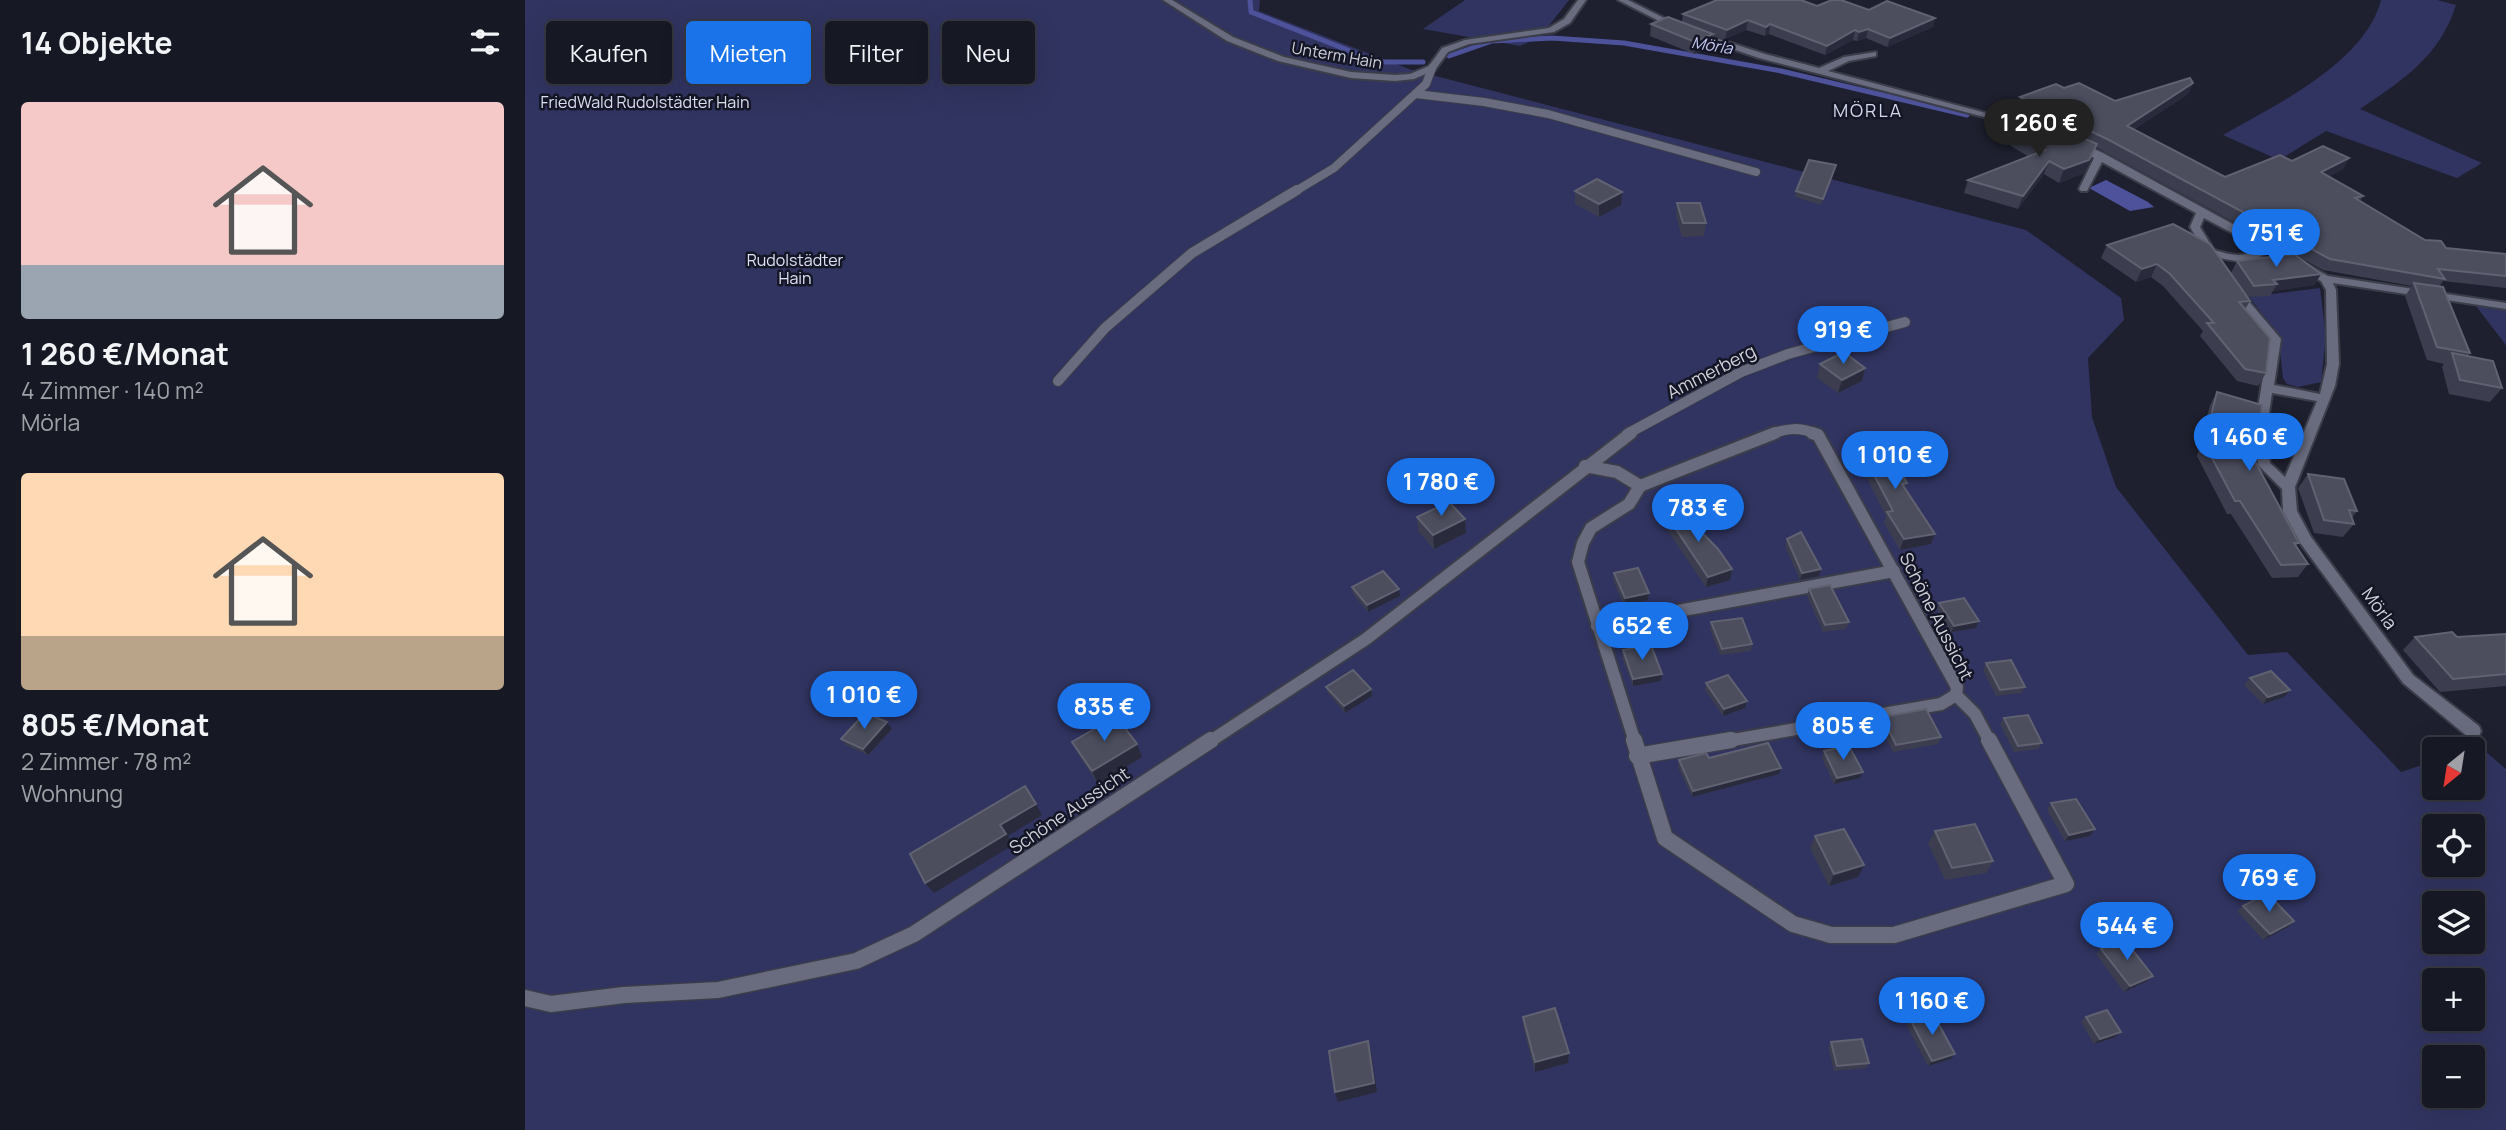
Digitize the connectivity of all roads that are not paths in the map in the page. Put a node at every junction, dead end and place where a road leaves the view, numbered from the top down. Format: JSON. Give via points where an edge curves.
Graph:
{"nodes":[{"id":1,"x":1167,"y":0,"type":"edge"},
{"id":2,"x":1582,"y":0,"type":"edge"},
{"id":3,"x":1622,"y":0,"type":"edge"},
{"id":4,"x":1873,"y":54,"type":"dead end"},
{"id":5,"x":1432,"y":68,"type":"junction"},
{"id":6,"x":1820,"y":71,"type":"junction"},
{"id":7,"x":1416,"y":94,"type":"junction"},
{"id":8,"x":2100,"y":155,"type":"junction"},
{"id":9,"x":1756,"y":172,"type":"dead end"},
{"id":10,"x":2084,"y":189,"type":"dead end"},
{"id":11,"x":2201,"y":212,"type":"junction"},
{"id":12,"x":2265,"y":247,"type":"junction"},
{"id":13,"x":2211,"y":252,"type":"junction"},
{"id":14,"x":2325,"y":279,"type":"junction"},
{"id":15,"x":2506,"y":306,"type":"edge"},
{"id":16,"x":1905,"y":322,"type":"dead end"},
{"id":17,"x":1058,"y":381,"type":"dead end"},
{"id":18,"x":2267,"y":388,"type":"junction"},
{"id":19,"x":2323,"y":398,"type":"junction"},
{"id":20,"x":1585,"y":466,"type":"junction"},
{"id":21,"x":1640,"y":486,"type":"junction"},
{"id":22,"x":2288,"y":487,"type":"junction"},
{"id":23,"x":1894,"y":572,"type":"junction"},
{"id":24,"x":1597,"y":626,"type":"junction"},
{"id":25,"x":1956,"y":695,"type":"junction"},
{"id":26,"x":2473,"y":731,"type":"dead end"},
{"id":27,"x":1637,"y":756,"type":"junction"},
{"id":28,"x":1732,"y":884,"type":"joint"},
{"id":29,"x":525,"y":998,"type":"edge"}],
"edges":[{"from":1,"to":5,"type":"street","name":"Unterm Hain","via":[[1230,39],[1319,69],[1395,78]]},
{"from":2,"to":5,"type":"street","via":[[1567,21],[1551,30],[1454,47],[1439,56]]},
{"from":3,"to":6,"type":"street","via":[[1726,45]]},
{"from":4,"to":6,"type":"street"},
{"from":5,"to":7,"type":"lane"},
{"from":6,"to":8,"type":"street","via":[[2023,123]]},
{"from":7,"to":9,"type":"lane","via":[[1548,114]]},
{"from":7,"to":17,"type":"lane","via":[[1333,168],[1192,253],[1105,328]]},
{"from":8,"to":10,"type":"street"},
{"from":8,"to":11,"type":"street"},
{"from":11,"to":12,"type":"street"},
{"from":11,"to":13,"type":"street","via":[[2195,227]]},
{"from":12,"to":13,"type":"street","via":[[2244,258]]},
{"from":12,"to":14,"type":"street"},
{"from":13,"to":18,"type":"street","via":[[2244,305],[2275,339]]},
{"from":14,"to":15,"type":"street"},
{"from":14,"to":19,"type":"street","via":[[2331,290],[2333,364]]},
{"from":16,"to":20,"type":"lane","name":"Ammerberg","via":[[1741,372],[1621,438]]},
{"from":18,"to":19,"type":"street"},
{"from":18,"to":22,"type":"street","via":[[2260,433],[2264,465]]},
{"from":19,"to":22,"type":"street"},
{"from":20,"to":21,"type":"lane","via":[[1617,472]]},
{"from":20,"to":29,"type":"lane","name":"Schöne Aussicht","via":[[1366,639],[914,934],[856,961],[718,990],[551,1004]]},
{"from":21,"to":23,"type":"lane","name":"Schöne Aussicht","via":[[1787,428],[1803,429],[1818,435]]},
{"from":21,"to":24,"type":"lane","name":"Schöne Aussicht","via":[[1629,504],[1591,528],[1583,543],[1578,562]]},
{"from":22,"to":26,"type":"street","name":"Mörla","via":[[2290,511],[2305,540],[2408,679]]},
{"from":23,"to":24,"type":"lane"},
{"from":23,"to":25,"type":"lane","name":"Schöne Aussicht","via":[[1957,687]]},
{"from":24,"to":27,"type":"lane","name":"Schöne Aussicht"},
{"from":25,"to":27,"type":"lane","name":"Schöne Aussicht","via":[[1941,704]]},
{"from":25,"to":28,"type":"lane","via":[[1975,714],[2066,884],[1894,935],[1831,935],[1793,924]]},
{"from":27,"to":28,"type":"lane","name":"Schöne Aussicht","via":[[1665,838]]}]}
